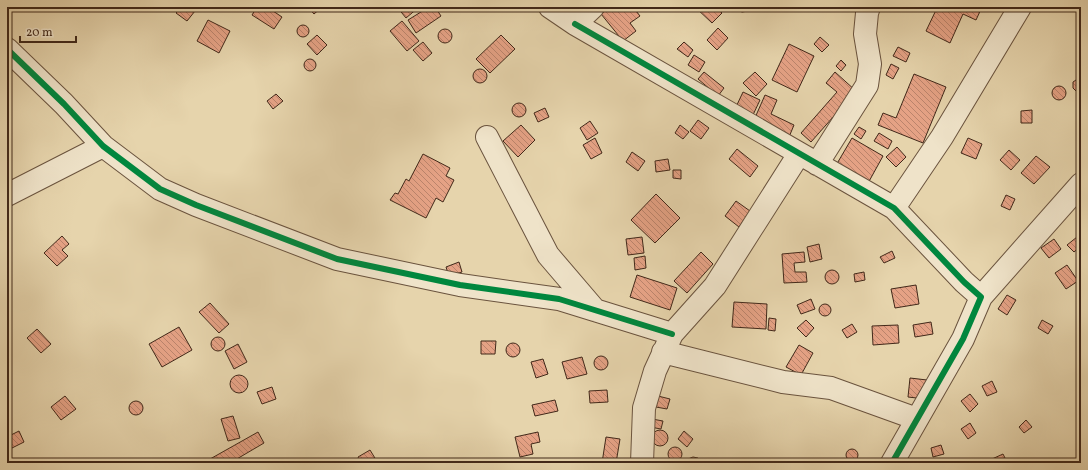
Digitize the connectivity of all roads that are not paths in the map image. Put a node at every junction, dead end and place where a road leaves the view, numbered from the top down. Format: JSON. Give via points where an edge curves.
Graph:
{"nodes":[{"id":1,"x":550,"y":7,"type":"edge"},
{"id":2,"x":593,"y":7,"type":"edge"},
{"id":3,"x":869,"y":7,"type":"edge"},
{"id":4,"x":1020,"y":7,"type":"edge"},
{"id":5,"x":575,"y":24,"type":"junction"},
{"id":6,"x":7,"y":49,"type":"edge"},
{"id":7,"x":486,"y":137,"type":"dead end"},
{"id":8,"x":103,"y":146,"type":"junction"},
{"id":9,"x":808,"y":159,"type":"junction"},
{"id":10,"x":1081,"y":184,"type":"edge"},
{"id":11,"x":7,"y":194,"type":"edge"},
{"id":12,"x":894,"y":208,"type":"junction"},
{"id":13,"x":981,"y":297,"type":"junction"},
{"id":14,"x":595,"y":310,"type":"junction"},
{"id":15,"x":668,"y":343,"type":"junction"},
{"id":16,"x":917,"y":419,"type":"junction"},
{"id":17,"x":642,"y":463,"type":"edge"},
{"id":18,"x":892,"y":463,"type":"edge"}],
"edges":[{"from":1,"to":5,"type":"street"},
{"from":2,"to":5,"type":"street"},
{"from":3,"to":9,"type":"street","via":[[865,34],[870,64],[867,85]]},
{"from":4,"to":12,"type":"street","via":[[942,137]]},
{"from":5,"to":9,"type":"street"},
{"from":6,"to":8,"type":"street"},
{"from":7,"to":14,"type":"street","via":[[548,255]]},
{"from":8,"to":11,"type":"street"},
{"from":8,"to":14,"type":"street","via":[[160,189],[196,206],[337,259],[460,285],[559,299]]},
{"from":9,"to":12,"type":"street"},
{"from":9,"to":15,"type":"street","via":[[714,286]]},
{"from":10,"to":13,"type":"street"},
{"from":12,"to":13,"type":"street"},
{"from":13,"to":16,"type":"street","via":[[963,339]]},
{"from":14,"to":15,"type":"street"},
{"from":15,"to":16,"type":"street","via":[[783,382],[831,388]]},
{"from":15,"to":17,"type":"street","via":[[655,371],[644,408]]},
{"from":16,"to":18,"type":"street"}]}
